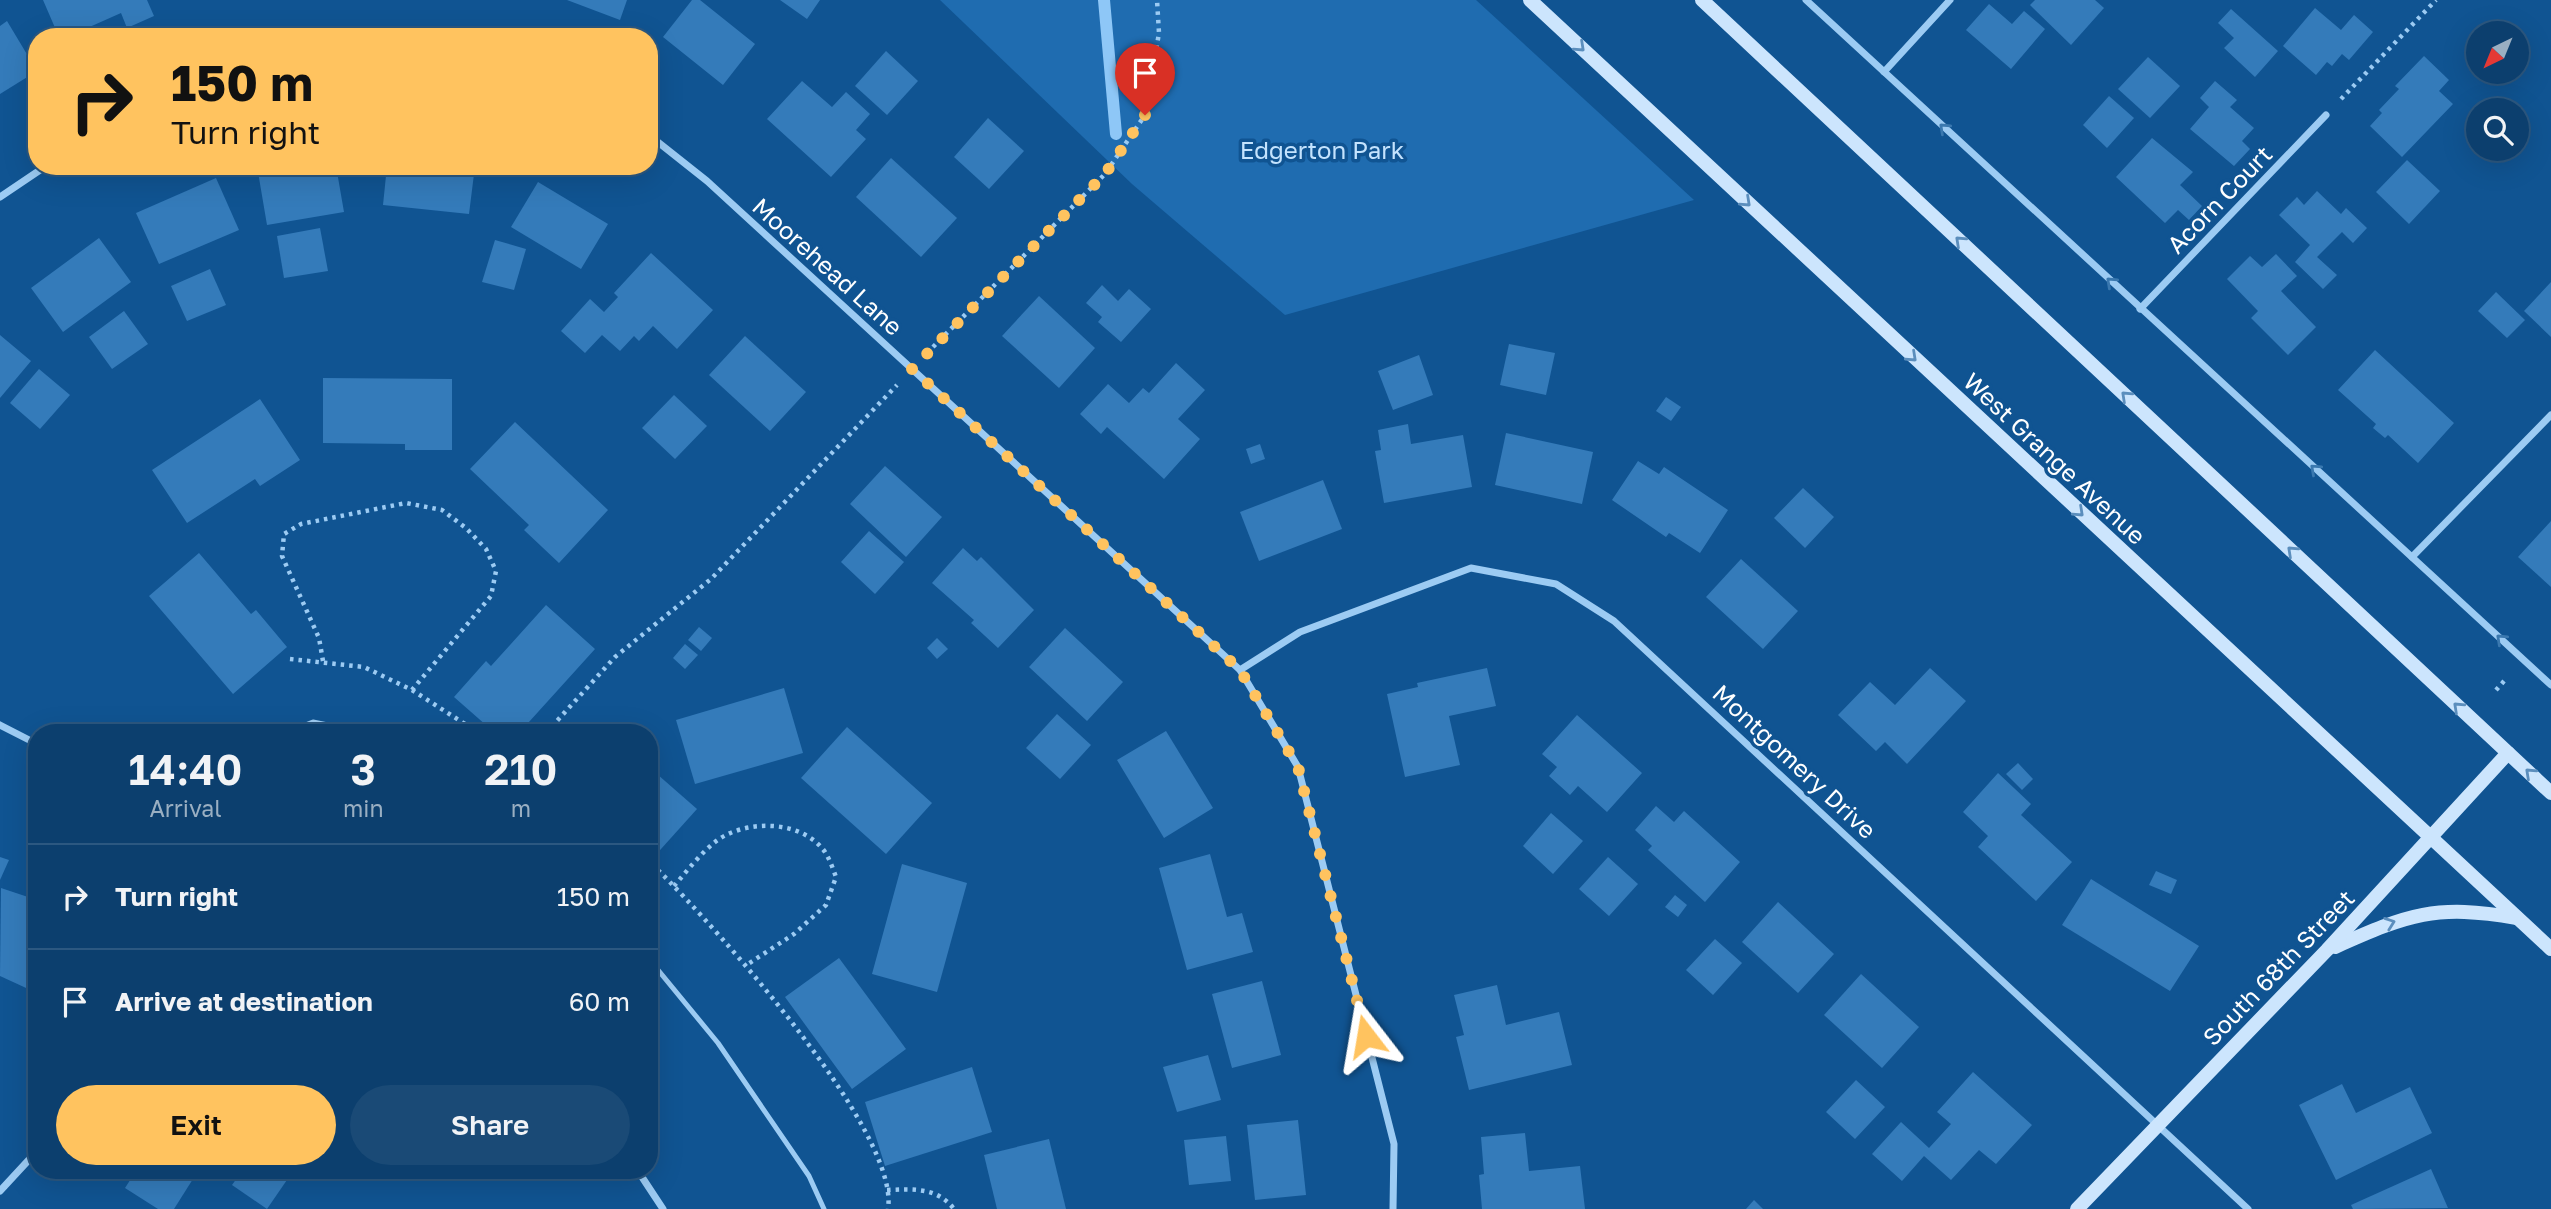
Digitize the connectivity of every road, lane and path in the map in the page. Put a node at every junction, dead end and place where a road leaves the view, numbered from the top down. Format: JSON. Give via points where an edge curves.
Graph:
{"nodes":[{"id":1,"x":1157,"y":0,"type":"edge"},
{"id":2,"x":1530,"y":0,"type":"edge"},
{"id":3,"x":1702,"y":0,"type":"edge"},
{"id":4,"x":1806,"y":0,"type":"edge"},
{"id":5,"x":1950,"y":0,"type":"edge"},
{"id":6,"x":2436,"y":0,"type":"edge"},
{"id":7,"x":1884,"y":72,"type":"junction"},
{"id":8,"x":2326,"y":115,"type":"joint"},
{"id":9,"x":658,"y":142,"type":"edge"},
{"id":10,"x":33,"y":175,"type":"edge"},
{"id":11,"x":0,"y":197,"type":"edge"},
{"id":12,"x":2140,"y":309,"type":"junction"},
{"id":13,"x":912,"y":369,"type":"junction"},
{"id":14,"x":2551,"y":415,"type":"edge"},
{"id":15,"x":2412,"y":557,"type":"junction"},
{"id":16,"x":290,"y":659,"type":"dead end"},
{"id":17,"x":323,"y":661,"type":"junction"},
{"id":18,"x":1240,"y":670,"type":"junction"},
{"id":19,"x":2505,"y":680,"type":"dead end"},
{"id":20,"x":2551,"y":685,"type":"edge"},
{"id":21,"x":412,"y":690,"type":"junction"},
{"id":22,"x":2496,"y":690,"type":"dead end"},
{"id":23,"x":465,"y":724,"type":"edge"},
{"id":24,"x":553,"y":724,"type":"edge"},
{"id":25,"x":0,"y":725,"type":"edge"},
{"id":26,"x":28,"y":739,"type":"edge"},
{"id":27,"x":2508,"y":753,"type":"junction"},
{"id":28,"x":2551,"y":793,"type":"edge"},
{"id":29,"x":2430,"y":839,"type":"junction"},
{"id":30,"x":658,"y":871,"type":"edge"},
{"id":31,"x":674,"y":886,"type":"junction"},
{"id":32,"x":2518,"y":918,"type":"junction"},
{"id":33,"x":2551,"y":949,"type":"edge"},
{"id":34,"x":2327,"y":950,"type":"junction"},
{"id":35,"x":748,"y":964,"type":"junction"},
{"id":36,"x":658,"y":970,"type":"edge"},
{"id":37,"x":2158,"y":1123,"type":"junction"},
{"id":38,"x":28,"y":1161,"type":"edge"},
{"id":39,"x":643,"y":1179,"type":"edge"},
{"id":40,"x":887,"y":1190,"type":"junction"},
{"id":41,"x":0,"y":1191,"type":"edge"},
{"id":42,"x":663,"y":1209,"type":"edge"},
{"id":43,"x":824,"y":1209,"type":"edge"},
{"id":44,"x":888,"y":1209,"type":"edge"},
{"id":45,"x":954,"y":1209,"type":"edge"},
{"id":46,"x":1393,"y":1209,"type":"edge"},
{"id":47,"x":2077,"y":1209,"type":"edge"},
{"id":48,"x":2248,"y":1209,"type":"edge"}],
"edges":[{"from":1,"to":13,"type":"path","via":[[1159,33],[1145,115],[1132,135],[1105,174]]},
{"from":2,"to":29,"type":"street","name":"West Grange Avenue","one_way":true},
{"from":27,"to":3,"type":"street","one_way":true},
{"from":4,"to":7,"type":"street"},
{"from":5,"to":7,"type":"street"},
{"from":6,"to":8,"type":"path"},
{"from":12,"to":7,"type":"street","one_way":true},
{"from":8,"to":12,"type":"street","name":"Acorn Court"},
{"from":9,"to":13,"type":"street","name":"Moorehead Lane","via":[[707,181]]},
{"from":10,"to":11,"type":"street"},
{"from":15,"to":12,"type":"street","one_way":true},
{"from":13,"to":18,"type":"street","name":"Moorehead Lane"},
{"from":13,"to":24,"type":"path","via":[[711,579],[615,657]]},
{"from":14,"to":15,"type":"street"},
{"from":20,"to":15,"type":"street","one_way":true},
{"from":16,"to":17,"type":"path"},
{"from":17,"to":21,"type":"path","via":[[364,667]]},
{"from":17,"to":21,"type":"path","via":[[319,638],[282,556],[284,534],[301,524],[406,503],[442,510],[486,549],[496,571],[491,596]]},
{"from":18,"to":37,"type":"street","name":"Montgomery Drive","via":[[1300,632],[1471,568],[1556,584],[1614,621]]},
{"from":18,"to":46,"type":"street","name":"Moorehead Lane","via":[[1298,767],[1394,1144]]},
{"from":19,"to":22,"type":"path"},
{"from":21,"to":23,"type":"path"},
{"from":25,"to":26,"type":"street"},
{"from":28,"to":27,"type":"street","one_way":true},
{"from":27,"to":29,"type":"street","name":"South 68th Street"},
{"from":29,"to":32,"type":"street","name":"West Grange Avenue"},
{"from":29,"to":34,"type":"street","name":"South 68th Street"},
{"from":30,"to":31,"type":"path"},
{"from":31,"to":35,"type":"path"},
{"from":31,"to":35,"type":"path","via":[[716,841],[746,826],[800,833],[824,851],[836,877],[826,905],[794,934]]},
{"from":32,"to":33,"type":"street","name":"West Grange Avenue"},
{"from":34,"to":32,"type":"street","one_way":true,"via":[[2392,921],[2432,911]]},
{"from":34,"to":37,"type":"street","name":"South 68th Street"},
{"from":35,"to":40,"type":"path","via":[[854,1111]]},
{"from":36,"to":43,"type":"lane","via":[[718,1043],[808,1176]]},
{"from":37,"to":47,"type":"street","name":"South 68th Street"},
{"from":37,"to":48,"type":"street","name":"Montgomery Drive"},
{"from":38,"to":41,"type":"street"},
{"from":39,"to":42,"type":"street"},
{"from":40,"to":44,"type":"path"},
{"from":40,"to":45,"type":"path","via":[[940,1194]]}]}
